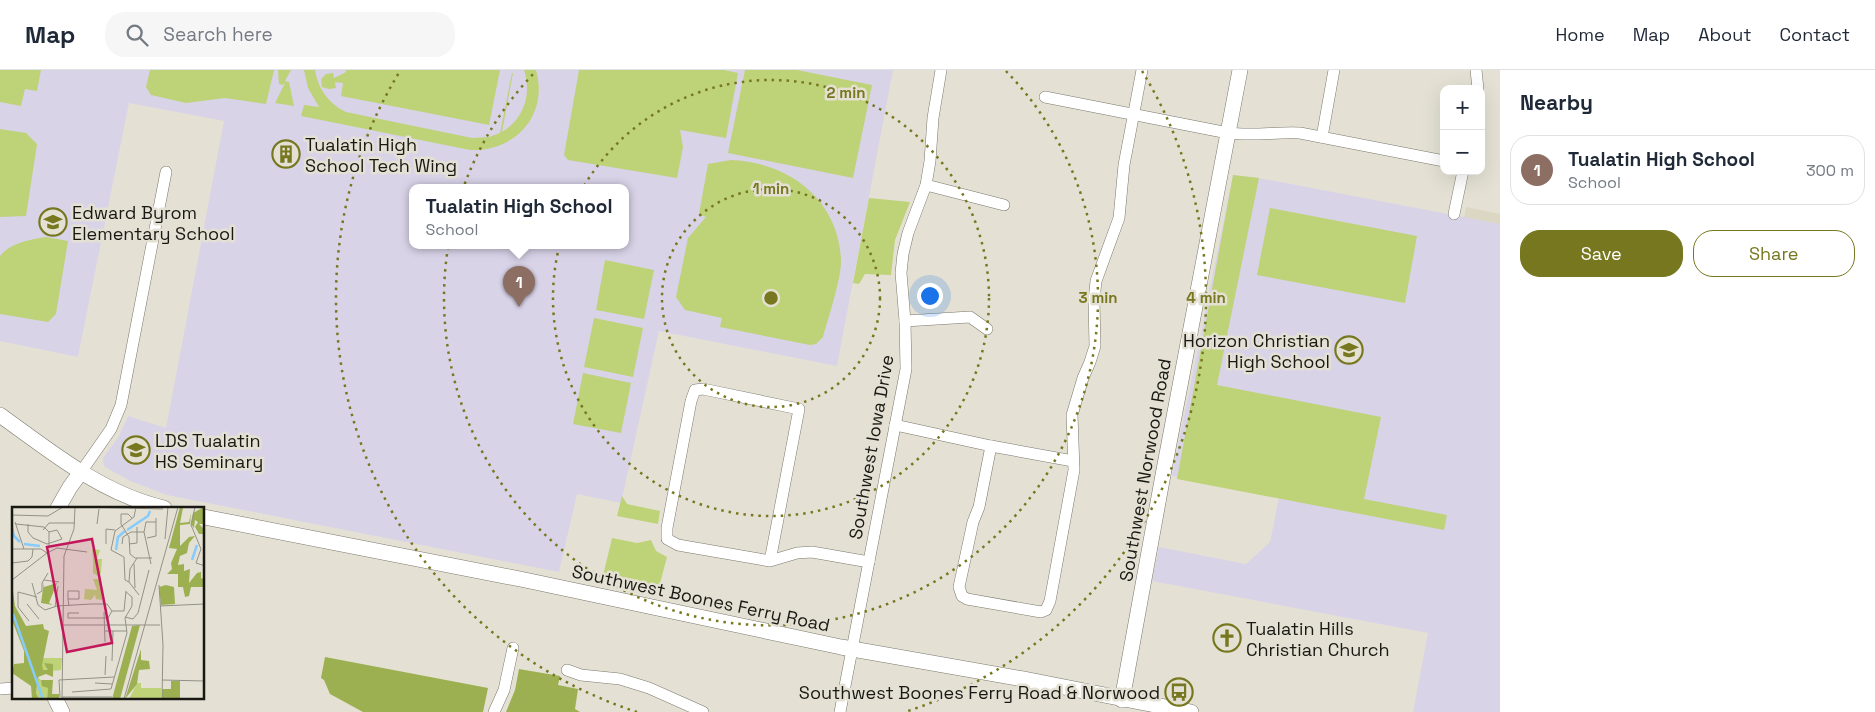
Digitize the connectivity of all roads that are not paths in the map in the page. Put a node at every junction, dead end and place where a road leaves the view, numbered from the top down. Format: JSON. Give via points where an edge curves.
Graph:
{"nodes":[{"id":1,"x":941,"y":70,"type":"edge"},
{"id":2,"x":1142,"y":70,"type":"edge"},
{"id":3,"x":1240,"y":70,"type":"edge"},
{"id":4,"x":1334,"y":70,"type":"edge"},
{"id":5,"x":1476,"y":70,"type":"edge"},
{"id":6,"x":1478,"y":85,"type":"edge"},
{"id":7,"x":1045,"y":97,"type":"dead end"},
{"id":8,"x":1133,"y":115,"type":"junction"},
{"id":9,"x":1228,"y":133,"type":"junction"},
{"id":10,"x":1322,"y":137,"type":"junction"},
{"id":11,"x":1440,"y":160,"type":"edge"},
{"id":12,"x":166,"y":172,"type":"dead end"},
{"id":13,"x":1462,"y":175,"type":"edge"},
{"id":14,"x":926,"y":186,"type":"junction"},
{"id":15,"x":1004,"y":204,"type":"dead end"},
{"id":16,"x":1454,"y":214,"type":"dead end"},
{"id":17,"x":905,"y":321,"type":"junction"},
{"id":18,"x":987,"y":329,"type":"dead end"},
{"id":19,"x":0,"y":414,"type":"edge"},
{"id":20,"x":895,"y":425,"type":"junction"},
{"id":21,"x":991,"y":446,"type":"junction"},
{"id":22,"x":1073,"y":461,"type":"junction"},
{"id":23,"x":81,"y":472,"type":"junction"},
{"id":24,"x":59,"y":507,"type":"edge"},
{"id":25,"x":161,"y":507,"type":"edge"},
{"id":26,"x":205,"y":517,"type":"edge"},
{"id":27,"x":770,"y":561,"type":"junction"},
{"id":28,"x":869,"y":562,"type":"junction"},
{"id":29,"x":513,"y":648,"type":"dead end"},
{"id":30,"x":853,"y":648,"type":"junction"},
{"id":31,"x":567,"y":670,"type":"dead end"},
{"id":32,"x":56,"y":700,"type":"edge"},
{"id":33,"x":1122,"y":700,"type":"junction"},
{"id":34,"x":62,"y":712,"type":"edge"},
{"id":35,"x":494,"y":712,"type":"edge"},
{"id":36,"x":703,"y":712,"type":"edge"},
{"id":37,"x":840,"y":712,"type":"edge"},
{"id":38,"x":1191,"y":712,"type":"edge"}],
"edges":[{"from":1,"to":14,"type":"street","name":"Southwest Iowa Drive","via":[[932,118]]},
{"from":2,"to":8,"type":"street"},
{"from":3,"to":9,"type":"main road","name":"Southwest Norwood Road"},
{"from":4,"to":10,"type":"street"},
{"from":5,"to":6,"type":"street"},
{"from":7,"to":8,"type":"street"},
{"from":8,"to":9,"type":"street"},
{"from":8,"to":22,"type":"street","via":[[1119,218],[1096,281],[1095,346],[1072,415]]},
{"from":9,"to":10,"type":"street","via":[[1285,132]]},
{"from":9,"to":33,"type":"main road","name":"Southwest Norwood Road"},
{"from":10,"to":11,"type":"street"},
{"from":12,"to":23,"type":"street","via":[[121,405],[111,429]]},
{"from":13,"to":16,"type":"street"},
{"from":14,"to":15,"type":"street"},
{"from":14,"to":17,"type":"street","name":"Southwest Iowa Drive","via":[[902,254]]},
{"from":17,"to":18,"type":"street","via":[[970,317]]},
{"from":17,"to":20,"type":"street","name":"Southwest Iowa Drive","via":[[906,369]]},
{"from":19,"to":23,"type":"main road"},
{"from":20,"to":21,"type":"street"},
{"from":20,"to":28,"type":"street","name":"Southwest Iowa Drive"},
{"from":21,"to":22,"type":"street"},
{"from":21,"to":22,"type":"street","via":[[959,587],[967,599],[1046,610],[1074,470]]},
{"from":23,"to":24,"type":"main road"},
{"from":23,"to":25,"type":"main road"},
{"from":26,"to":30,"type":"main road","name":"Southwest Boones Ferry Road"},
{"from":27,"to":27,"type":"street","via":[[799,409],[695,390],[667,539],[678,545]]},
{"from":27,"to":28,"type":"street","via":[[812,552]]},
{"from":28,"to":30,"type":"street","name":"Southwest Iowa Drive"},
{"from":29,"to":35,"type":"street","via":[[504,690]]},
{"from":30,"to":33,"type":"main road","name":"Southwest Boones Ferry Road"},
{"from":30,"to":37,"type":"street","name":"Southwest Iowa Drive"},
{"from":31,"to":36,"type":"street","via":[[581,675],[620,679]]},
{"from":32,"to":34,"type":"main road"},
{"from":33,"to":38,"type":"main road","name":"Southwest Boones Ferry Road"}]}
